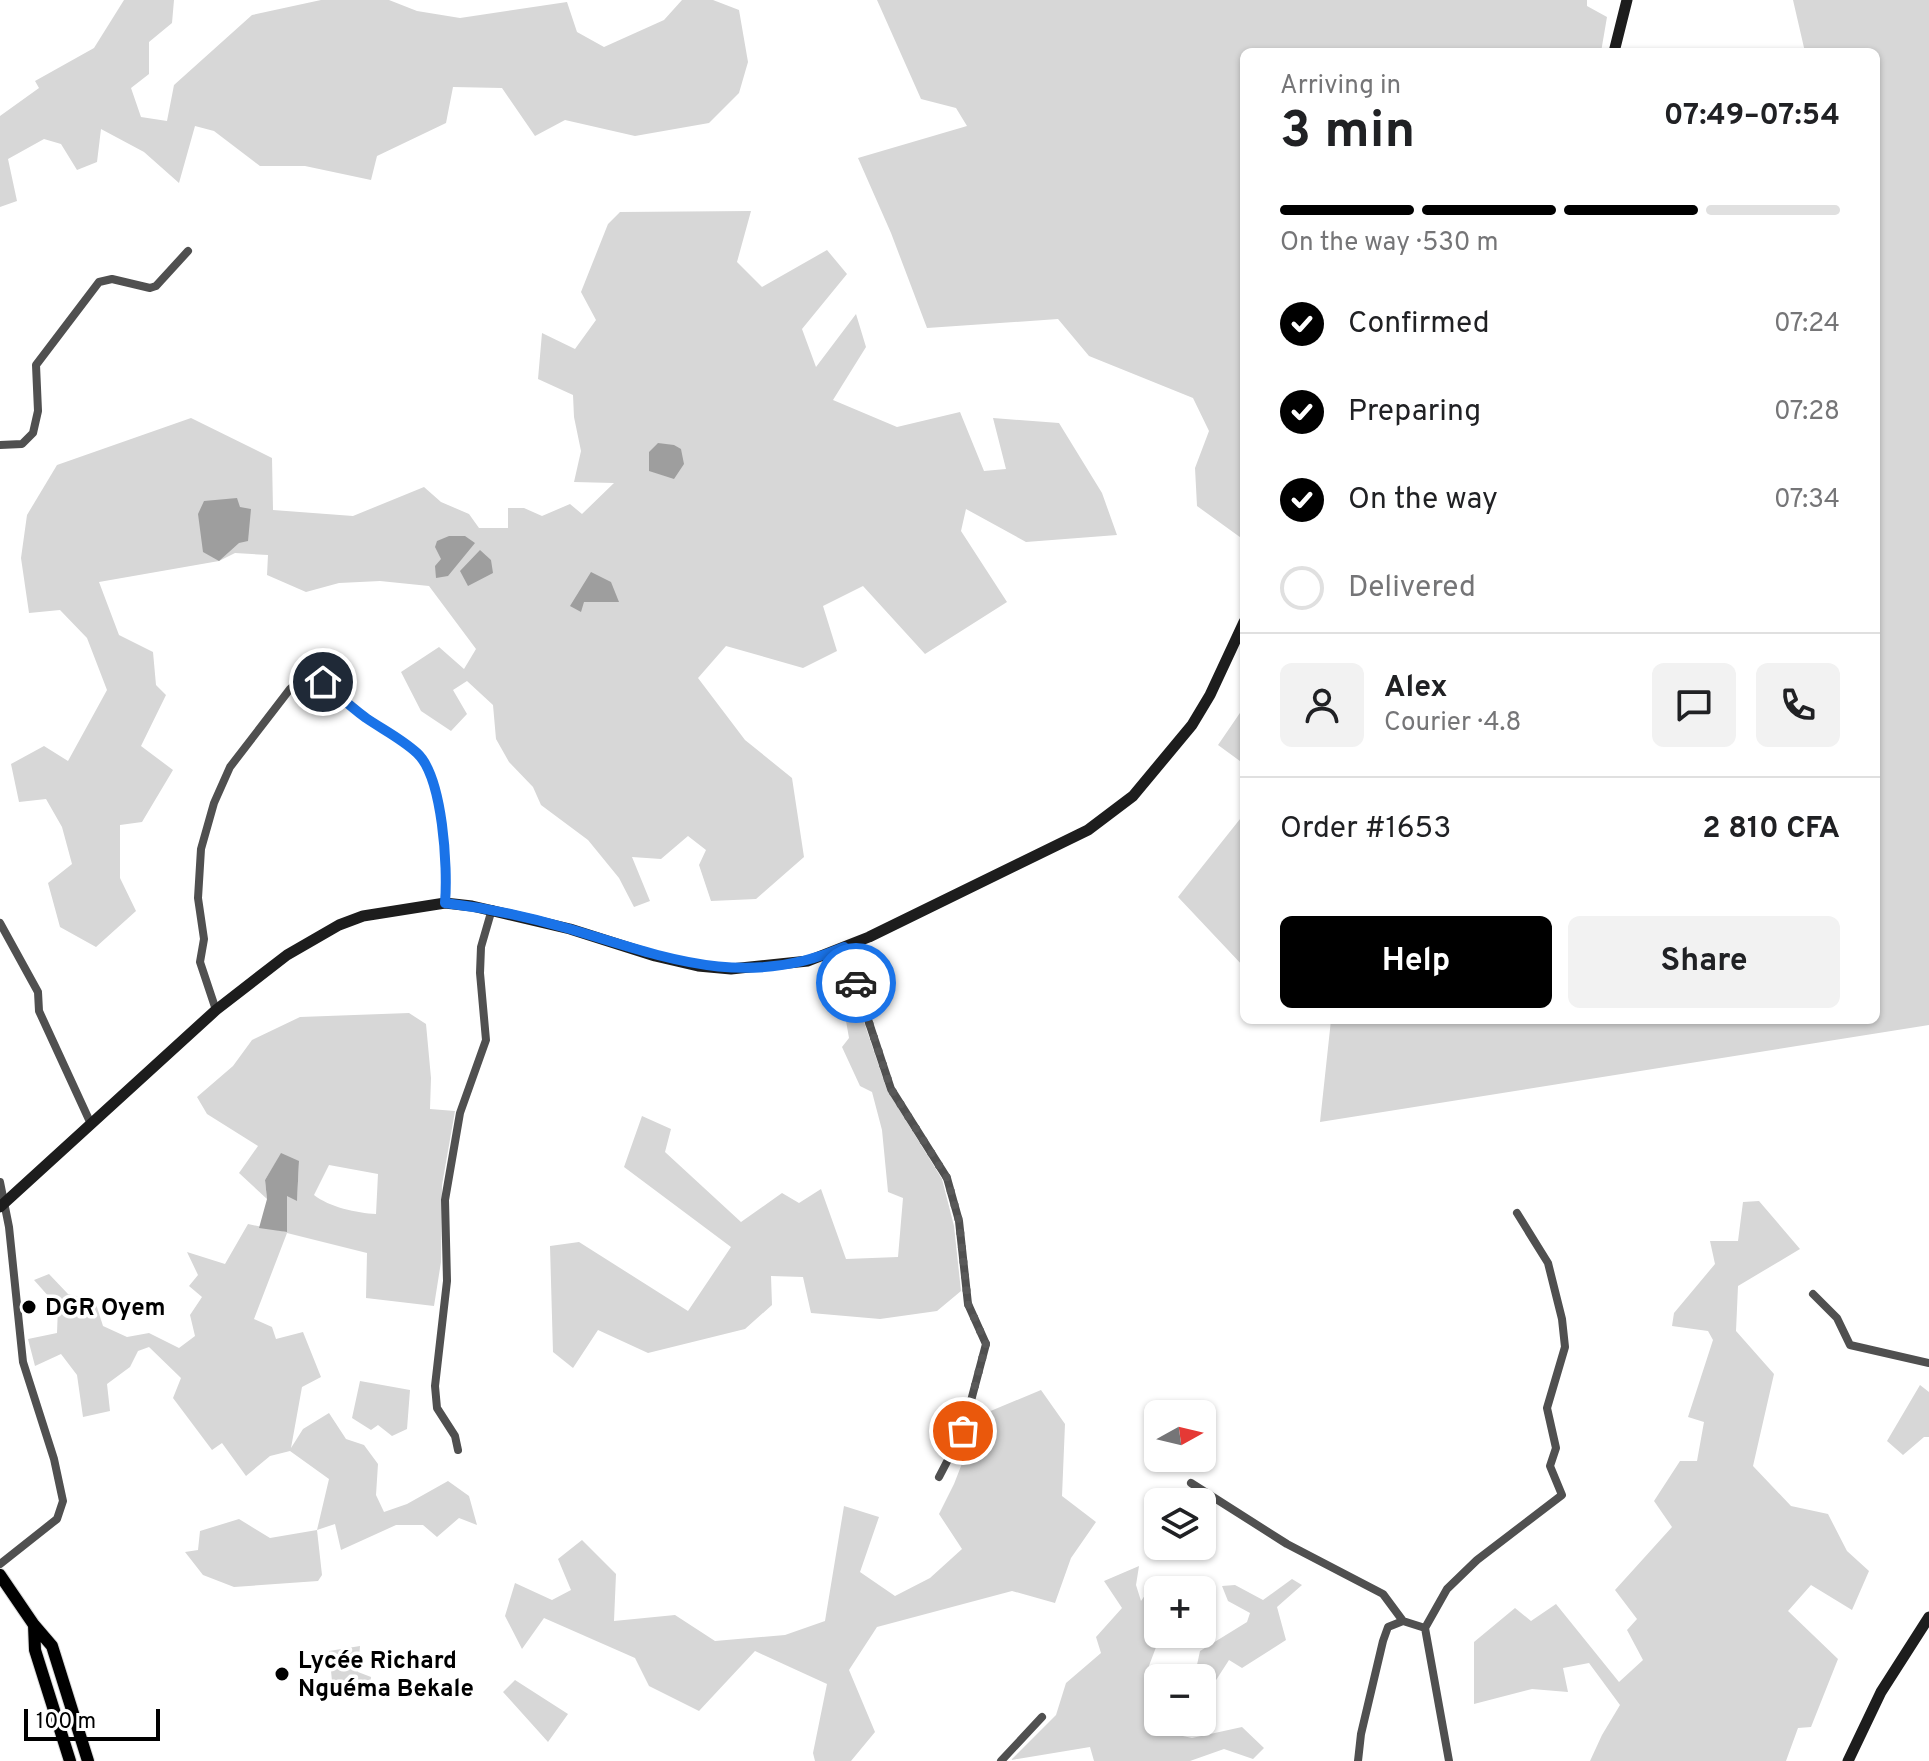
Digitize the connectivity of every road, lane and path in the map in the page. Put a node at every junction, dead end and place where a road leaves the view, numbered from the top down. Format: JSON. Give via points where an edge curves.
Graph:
{"nodes":[{"id":1,"x":1627,"y":0,"type":"edge"},
{"id":2,"x":1615,"y":48,"type":"edge"},
{"id":3,"x":188,"y":251,"type":"dead end"},
{"id":4,"x":0,"y":445,"type":"edge"},
{"id":5,"x":1240,"y":631,"type":"edge"},
{"id":6,"x":445,"y":903,"type":"junction"},
{"id":7,"x":492,"y":909,"type":"junction"},
{"id":8,"x":0,"y":923,"type":"edge"},
{"id":9,"x":844,"y":947,"type":"junction"},
{"id":10,"x":216,"y":1010,"type":"junction"},
{"id":11,"x":91,"y":1124,"type":"junction"},
{"id":12,"x":0,"y":1182,"type":"edge"},
{"id":13,"x":3,"y":1204,"type":"edge"},
{"id":14,"x":1517,"y":1213,"type":"dead end"},
{"id":15,"x":1813,"y":1294,"type":"dead end"},
{"id":16,"x":1929,"y":1363,"type":"edge"},
{"id":17,"x":458,"y":1450,"type":"dead end"},
{"id":18,"x":939,"y":1477,"type":"dead end"},
{"id":19,"x":1191,"y":1483,"type":"dead end"},
{"id":20,"x":0,"y":1564,"type":"edge"},
{"id":21,"x":0,"y":1575,"type":"edge"},
{"id":22,"x":1929,"y":1617,"type":"edge"},
{"id":23,"x":1403,"y":1621,"type":"junction"},
{"id":24,"x":34,"y":1625,"type":"junction"},
{"id":25,"x":1425,"y":1628,"type":"junction"},
{"id":26,"x":1042,"y":1717,"type":"dead end"},
{"id":27,"x":70,"y":1761,"type":"edge"},
{"id":28,"x":88,"y":1761,"type":"edge"},
{"id":29,"x":1001,"y":1761,"type":"edge"},
{"id":30,"x":1358,"y":1761,"type":"edge"},
{"id":31,"x":1449,"y":1761,"type":"edge"},
{"id":32,"x":1848,"y":1761,"type":"edge"}],
"edges":[{"from":1,"to":2,"type":"street"},
{"from":3,"to":4,"type":"street","via":[[156,286],[99,282],[36,365],[38,411],[33,433],[22,444]]},
{"from":5,"to":9,"type":"street","via":[[1192,725],[1112,814]]},
{"from":6,"to":7,"type":"street"},
{"from":6,"to":10,"type":"street","via":[[339,925],[287,955]]},
{"from":6,"to":10,"type":"street","via":[[442,824],[425,763],[323,682],[299,681],[230,767],[201,849],[200,962]]},
{"from":7,"to":9,"type":"street","via":[[698,966],[731,969],[808,961]]},
{"from":7,"to":17,"type":"street","via":[[481,947],[486,1040],[460,1113],[445,1200],[447,1281],[435,1386],[437,1408]]},
{"from":8,"to":11,"type":"street","via":[[38,992],[39,1011]]},
{"from":9,"to":18,"type":"street","via":[[891,1089],[947,1178],[959,1221],[968,1304],[986,1344],[963,1431]]},
{"from":10,"to":11,"type":"street"},
{"from":11,"to":13,"type":"street"},
{"from":12,"to":13,"type":"street"},
{"from":13,"to":20,"type":"street","via":[[23,1362],[63,1501],[57,1519]]},
{"from":14,"to":25,"type":"street","via":[[1548,1263],[1562,1319],[1565,1347],[1547,1408],[1556,1448],[1550,1466],[1562,1495],[1447,1589]]},
{"from":15,"to":16,"type":"street","via":[[1837,1318],[1850,1345]]},
{"from":19,"to":23,"type":"street","via":[[1287,1544],[1383,1594]]},
{"from":21,"to":24,"type":"main road"},
{"from":22,"to":32,"type":"street","via":[[1881,1692]]},
{"from":23,"to":25,"type":"street"},
{"from":23,"to":30,"type":"street","via":[[1388,1627],[1383,1641]]},
{"from":24,"to":27,"type":"main road","via":[[35,1650]]},
{"from":24,"to":28,"type":"main road","via":[[52,1646]]},
{"from":25,"to":31,"type":"street"},
{"from":26,"to":29,"type":"street"}]}
